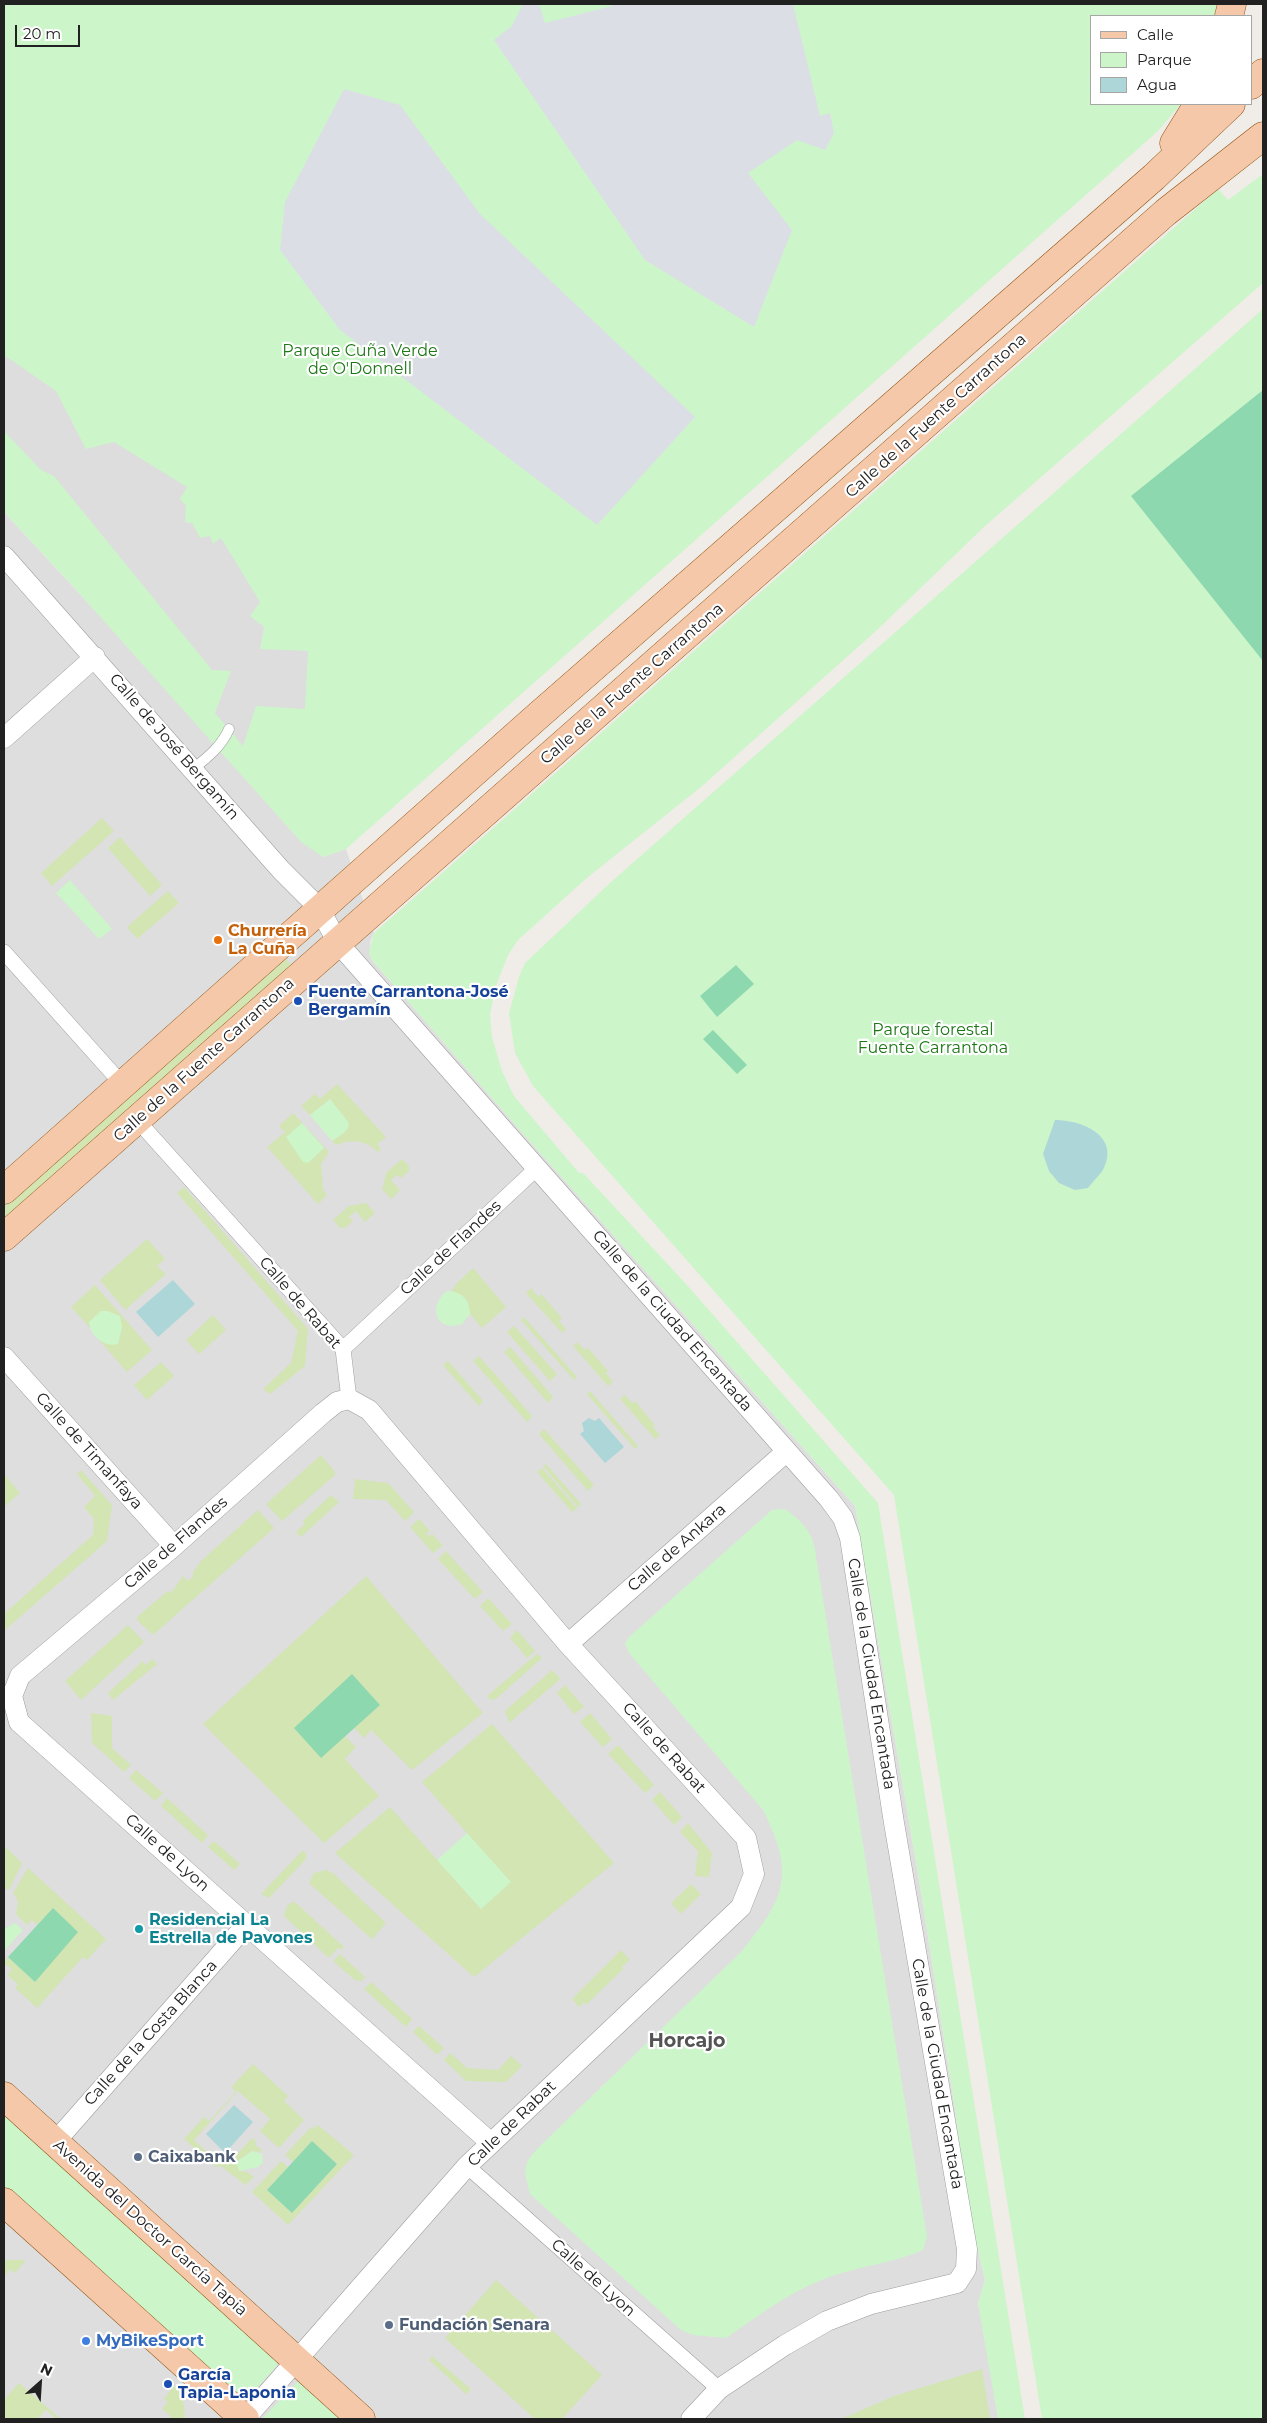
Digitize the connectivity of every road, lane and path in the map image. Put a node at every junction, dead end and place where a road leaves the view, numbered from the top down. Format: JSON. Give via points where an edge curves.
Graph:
{"nodes":[{"id":1,"x":1263,"y":73,"type":"edge"},
{"id":2,"x":1252,"y":84,"type":"edge"},
{"id":3,"x":1197,"y":105,"type":"edge"},
{"id":4,"x":1230,"y":105,"type":"edge"},
{"id":5,"x":1263,"y":136,"type":"edge"},
{"id":6,"x":1154,"y":177,"type":"junction"},
{"id":7,"x":4,"y":556,"type":"edge"},
{"id":8,"x":95,"y":657,"type":"junction"},
{"id":9,"x":230,"y":730,"type":"dead end"},
{"id":10,"x":4,"y":738,"type":"edge"},
{"id":11,"x":193,"y":769,"type":"junction"},
{"id":12,"x":319,"y":908,"type":"junction"},
{"id":13,"x":338,"y":943,"type":"junction"},
{"id":14,"x":4,"y":952,"type":"edge"},
{"id":15,"x":123,"y":1086,"type":"junction"},
{"id":16,"x":137,"y":1120,"type":"junction"},
{"id":17,"x":538,"y":1167,"type":"junction"},
{"id":18,"x":4,"y":1190,"type":"edge"},
{"id":19,"x":4,"y":1236,"type":"edge"},
{"id":20,"x":343,"y":1349,"type":"junction"},
{"id":21,"x":4,"y":1357,"type":"edge"},
{"id":22,"x":349,"y":1399,"type":"junction"},
{"id":23,"x":786,"y":1452,"type":"junction"},
{"id":24,"x":174,"y":1546,"type":"junction"},
{"id":25,"x":568,"y":1644,"type":"junction"},
{"id":26,"x":8,"y":1696,"type":"edge"},
{"id":27,"x":247,"y":1924,"type":"junction"},
{"id":28,"x":4,"y":2096,"type":"edge"},
{"id":29,"x":55,"y":2142,"type":"junction"},
{"id":30,"x":491,"y":2143,"type":"junction"},
{"id":31,"x":467,"y":2166,"type":"junction"},
{"id":32,"x":4,"y":2202,"type":"edge"},
{"id":33,"x":297,"y":2361,"type":"junction"},
{"id":34,"x":719,"y":2389,"type":"junction"},
{"id":35,"x":245,"y":2419,"type":"edge"},
{"id":36,"x":361,"y":2419,"type":"edge"},
{"id":37,"x":690,"y":2419,"type":"edge"}],
"edges":[{"from":1,"to":2,"type":"main road"},
{"from":3,"to":6,"type":"main road"},
{"from":4,"to":6,"type":"main road"},
{"from":5,"to":13,"type":"main road","name":"Calle de la Fuente Carrantona","via":[[1166,212]]},
{"from":6,"to":12,"type":"main road"},
{"from":7,"to":8,"type":"street","name":"Calle de José Bergamín"},
{"from":8,"to":10,"type":"street"},
{"from":8,"to":11,"type":"street","name":"Calle de José Bergamín"},
{"from":9,"to":11,"type":"lane","via":[[224,742]]},
{"from":11,"to":12,"type":"street","name":"Calle de José Bergamín","via":[[281,870]]},
{"from":12,"to":13,"type":"street","name":"Calle de José Bergamín"},
{"from":12,"to":15,"type":"main road"},
{"from":13,"to":16,"type":"main road","name":"Calle de la Fuente Carrantona"},
{"from":13,"to":17,"type":"street","name":"Calle de la Ciudad Encantada"},
{"from":14,"to":15,"type":"street"},
{"from":15,"to":18,"type":"main road"},
{"from":16,"to":19,"type":"main road","name":"Calle de la Fuente Carrantona"},
{"from":16,"to":20,"type":"street","name":"Calle de Rabat"},
{"from":17,"to":20,"type":"street","name":"Calle de Flandes"},
{"from":17,"to":23,"type":"street","name":"Calle de la Ciudad Encantada"},
{"from":20,"to":22,"type":"street","name":"Calle de Rabat"},
{"from":21,"to":24,"type":"street","name":"Calle de Timanfaya"},
{"from":22,"to":24,"type":"street","name":"Calle de Flandes","via":[[337,1402],[323,1413]]},
{"from":22,"to":25,"type":"street","name":"Calle de Rabat","via":[[369,1410]]},
{"from":23,"to":25,"type":"street","name":"Calle de Ankara"},
{"from":23,"to":34,"type":"street","name":"Calle de la Ciudad Encantada","via":[[834,1505],[850,1538],[894,1823],[967,2249],[966,2269],[957,2283],[871,2304],[827,2322],[785,2345]]},
{"from":24,"to":26,"type":"street","name":"Calle de Flandes","via":[[20,1676]]},
{"from":25,"to":30,"type":"street","name":"Calle de Rabat","via":[[746,1838],[754,1874],[741,1907]]},
{"from":26,"to":27,"type":"street","name":"Calle de Lyon","via":[[19,1722]]},
{"from":27,"to":29,"type":"street","name":"Calle de la Costa Blanca"},
{"from":27,"to":30,"type":"street","name":"Calle de Lyon"},
{"from":28,"to":29,"type":"main road","name":"Avenida del Doctor García Tapia"},
{"from":29,"to":33,"type":"main road","name":"Avenida del Doctor García Tapia"},
{"from":30,"to":31,"type":"street","name":"Calle de Rabat"},
{"from":31,"to":33,"type":"street","name":"Calle de Rabat"},
{"from":31,"to":34,"type":"street","name":"Calle de Lyon"},
{"from":32,"to":35,"type":"main road"},
{"from":33,"to":35,"type":"street"},
{"from":33,"to":36,"type":"main road","name":"Avenida del Doctor García Tapia"},
{"from":34,"to":37,"type":"street","name":"Calle de la Ciudad Encantada"}]}
